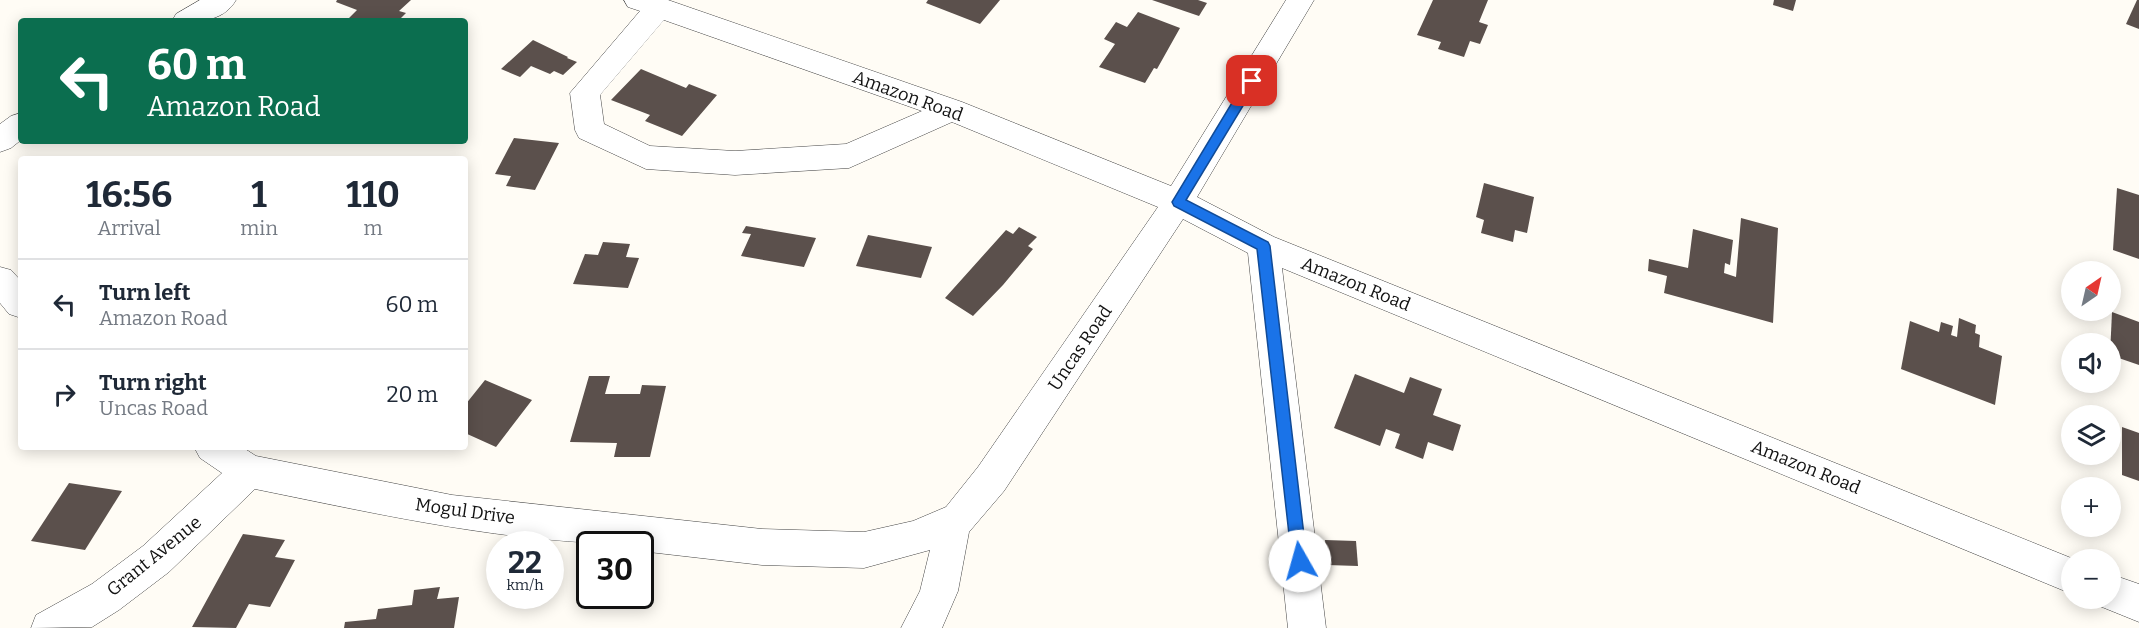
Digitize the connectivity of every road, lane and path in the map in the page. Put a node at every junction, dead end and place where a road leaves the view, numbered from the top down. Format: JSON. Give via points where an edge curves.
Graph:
{"nodes":[{"id":1,"x":222,"y":0,"type":"edge"},
{"id":2,"x":1300,"y":0,"type":"edge"},
{"id":3,"x":648,"y":4,"type":"edge"},
{"id":4,"x":191,"y":18,"type":"edge"},
{"id":5,"x":952,"y":110,"type":"junction"},
{"id":6,"x":18,"y":126,"type":"edge"},
{"id":7,"x":0,"y":140,"type":"edge"},
{"id":8,"x":1178,"y":202,"type":"junction"},
{"id":9,"x":1263,"y":246,"type":"junction"},
{"id":10,"x":0,"y":280,"type":"edge"},
{"id":11,"x":18,"y":301,"type":"edge"},
{"id":12,"x":216,"y":450,"type":"edge"},
{"id":13,"x":248,"y":471,"type":"junction"},
{"id":14,"x":951,"y":522,"type":"junction"},
{"id":15,"x":762,"y":547,"type":"joint"},
{"id":16,"x":2061,"y":572,"type":"edge"},
{"id":17,"x":2121,"y":596,"type":"edge"},
{"id":18,"x":2139,"y":603,"type":"edge"},
{"id":19,"x":50,"y":628,"type":"edge"},
{"id":20,"x":920,"y":628,"type":"edge"},
{"id":21,"x":1307,"y":628,"type":"edge"}],
"edges":[{"from":1,"to":4,"type":"street"},
{"from":2,"to":8,"type":"street","name":"Uncas Road"},
{"from":3,"to":5,"type":"street","name":"Amazon Road"},
{"from":3,"to":5,"type":"street","via":[[585,93],[590,130],[646,157],[735,163],[849,156]]},
{"from":5,"to":8,"type":"street","name":"Amazon Road"},
{"from":6,"to":7,"type":"street"},
{"from":8,"to":9,"type":"street","name":"Amazon Road"},
{"from":8,"to":14,"type":"street","name":"Uncas Road","via":[[991,479],[959,519]]},
{"from":9,"to":16,"type":"street","name":"Amazon Road"},
{"from":9,"to":21,"type":"street"},
{"from":10,"to":11,"type":"street"},
{"from":12,"to":13,"type":"street","name":"Mogul Drive"},
{"from":13,"to":15,"type":"street","name":"Mogul Drive","via":[[452,512]]},
{"from":13,"to":19,"type":"street","name":"Grant Avenue","via":[[202,519],[121,588]]},
{"from":14,"to":15,"type":"street","name":"Uncas Road","via":[[916,538],[864,550]]},
{"from":14,"to":20,"type":"street","via":[[945,577]]},
{"from":17,"to":18,"type":"street"}]}
